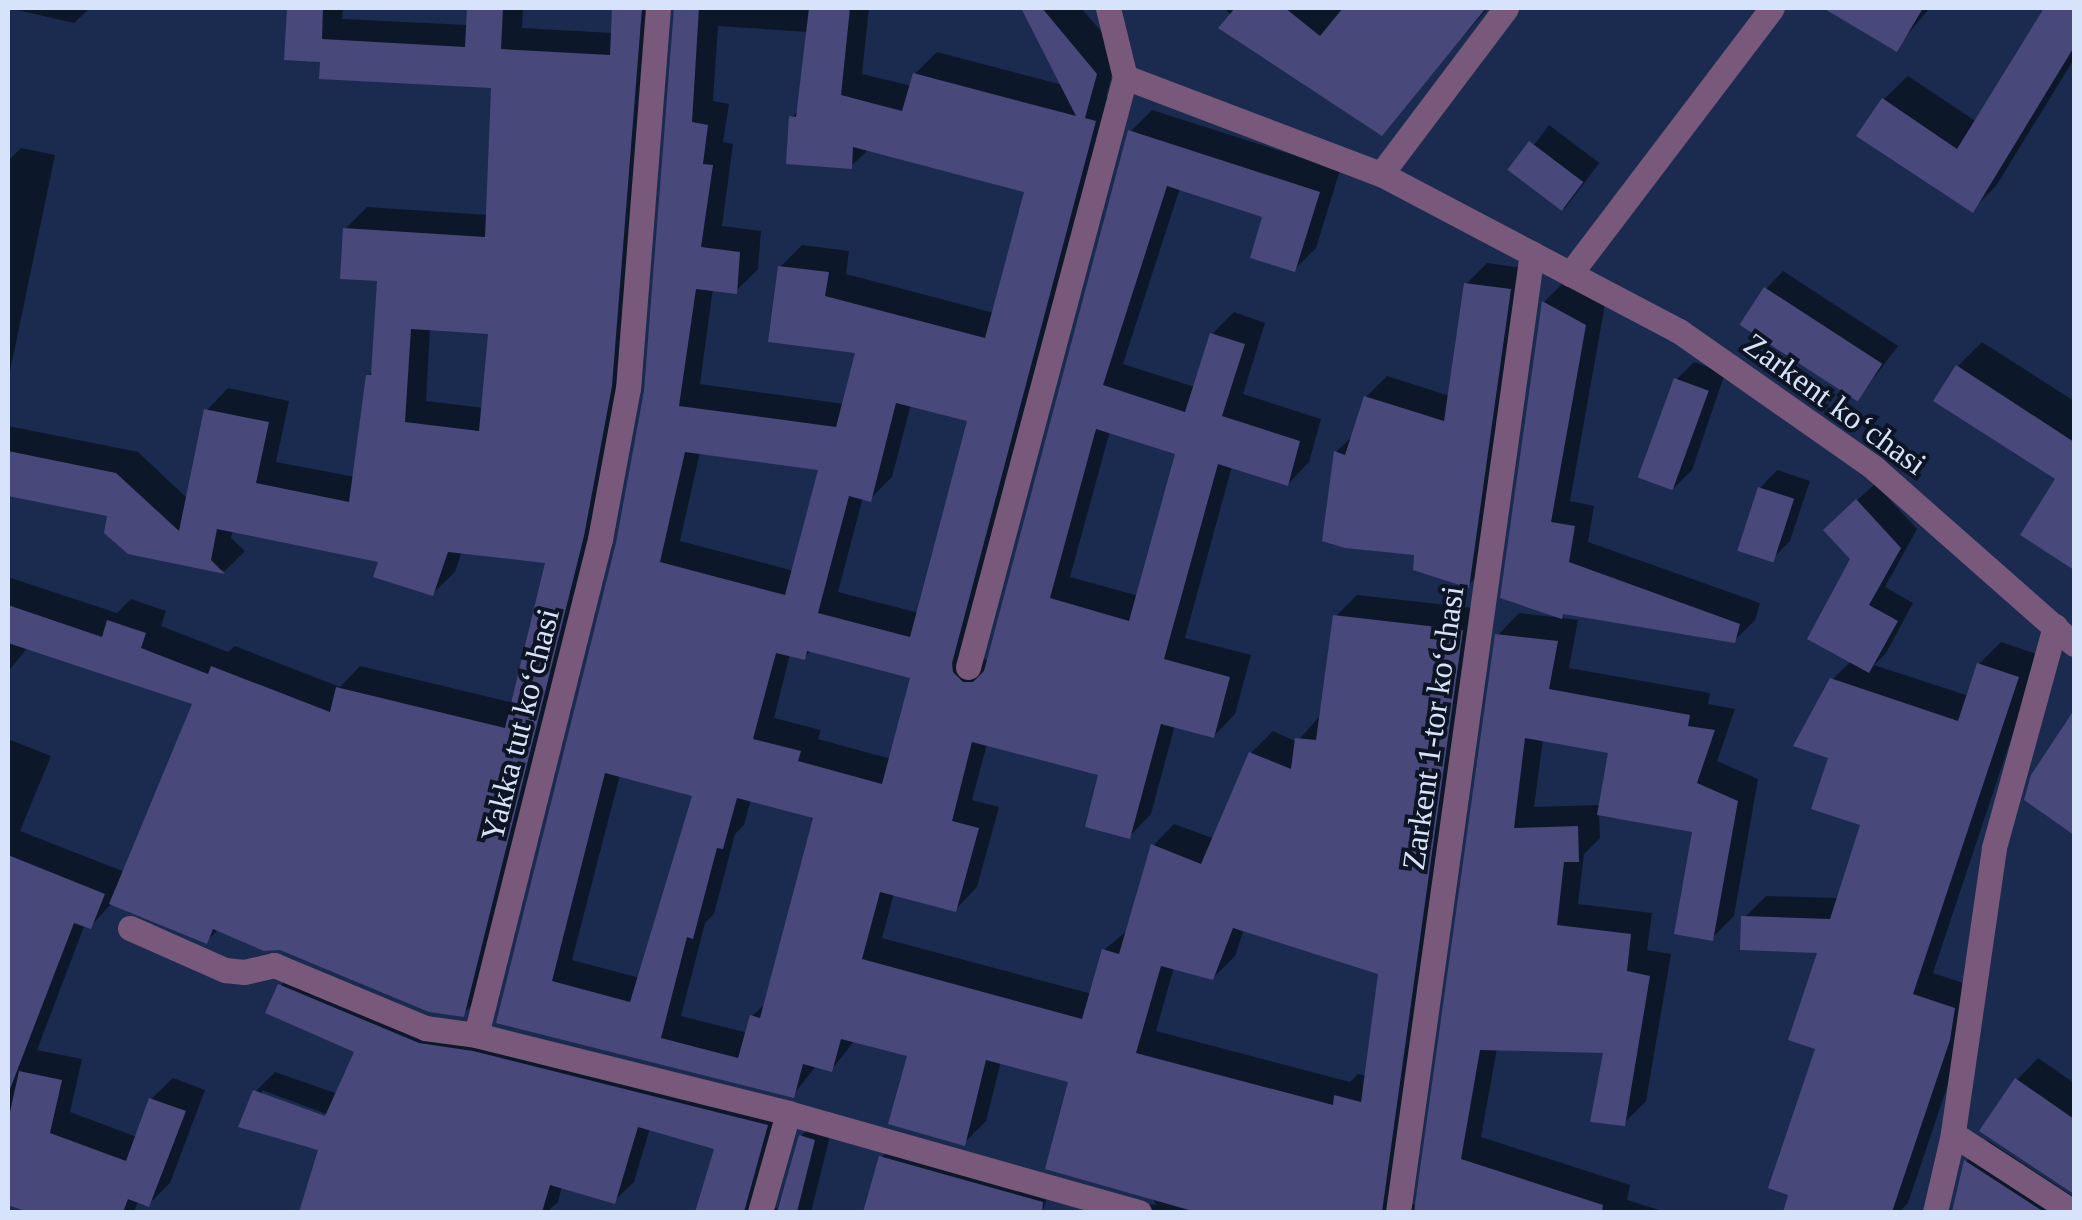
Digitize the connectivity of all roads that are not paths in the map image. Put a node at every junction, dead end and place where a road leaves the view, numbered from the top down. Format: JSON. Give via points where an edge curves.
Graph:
{"nodes":[{"id":1,"x":658,"y":8,"type":"edge"},
{"id":2,"x":1108,"y":8,"type":"edge"},
{"id":3,"x":1506,"y":8,"type":"edge"},
{"id":4,"x":1772,"y":8,"type":"edge"},
{"id":5,"x":1125,"y":77,"type":"junction"},
{"id":6,"x":1381,"y":174,"type":"junction"},
{"id":7,"x":1532,"y":253,"type":"junction"},
{"id":8,"x":1570,"y":274,"type":"junction"},
{"id":9,"x":2055,"y":626,"type":"junction"},
{"id":10,"x":2074,"y":644,"type":"edge"},
{"id":11,"x":968,"y":666,"type":"dead end"},
{"id":12,"x":130,"y":928,"type":"dead end"},
{"id":13,"x":476,"y":1035,"type":"junction"},
{"id":14,"x":788,"y":1114,"type":"junction"},
{"id":15,"x":1953,"y":1134,"type":"junction"},
{"id":16,"x":760,"y":1212,"type":"edge"},
{"id":17,"x":1139,"y":1212,"type":"edge"},
{"id":18,"x":1398,"y":1212,"type":"edge"},
{"id":19,"x":1935,"y":1212,"type":"edge"},
{"id":20,"x":2072,"y":1212,"type":"edge"}],
"edges":[{"from":1,"to":13,"type":"street","name":"Yakka tut koʻchasi","via":[[628,388],[600,540]]},
{"from":2,"to":5,"type":"street"},
{"from":3,"to":6,"type":"street"},
{"from":4,"to":8,"type":"street"},
{"from":5,"to":6,"type":"street","name":"Zarkent koʻchasi"},
{"from":5,"to":11,"type":"street"},
{"from":6,"to":7,"type":"street","name":"Zarkent koʻchasi"},
{"from":7,"to":8,"type":"street","name":"Zarkent koʻchasi"},
{"from":7,"to":18,"type":"street","name":"Zarkent 1-tor koʻchasi"},
{"from":8,"to":9,"type":"street","name":"Zarkent koʻchasi","via":[[1679,331],[1874,467]]},
{"from":9,"to":10,"type":"street","name":"Zarkent koʻchasi"},
{"from":9,"to":15,"type":"street","via":[[1994,848]]},
{"from":12,"to":13,"type":"street","via":[[226,970],[274,965],[425,1028]]},
{"from":13,"to":14,"type":"street"},
{"from":14,"to":16,"type":"street"},
{"from":14,"to":17,"type":"street"},
{"from":15,"to":19,"type":"street"},
{"from":15,"to":20,"type":"street"}]}
